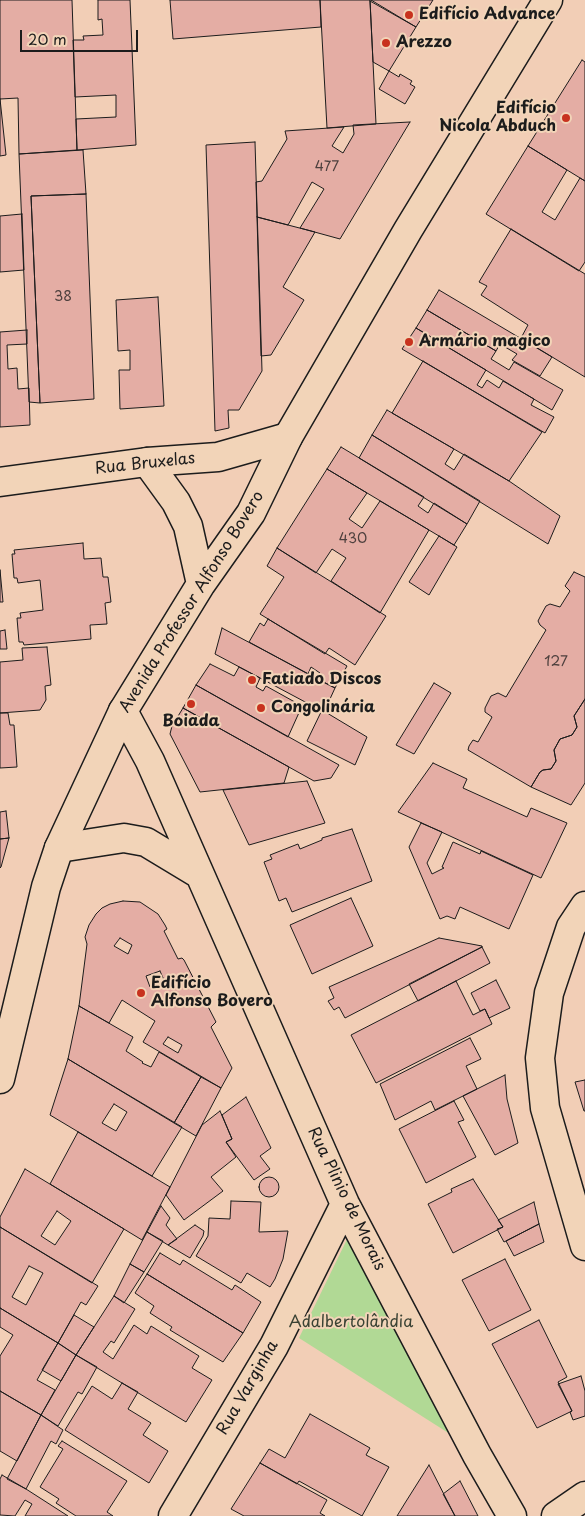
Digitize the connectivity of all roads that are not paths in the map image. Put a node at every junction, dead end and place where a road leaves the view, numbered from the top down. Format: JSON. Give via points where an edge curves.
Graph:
{"nodes":[{"id":1,"x":548,"y":0,"type":"edge"},
{"id":2,"x":288,"y":437,"type":"junction"},
{"id":3,"x":147,"y":462,"type":"junction"},
{"id":4,"x":0,"y":482,"type":"edge"},
{"id":5,"x":201,"y":584,"type":"junction"},
{"id":6,"x":123,"y":711,"type":"junction"},
{"id":7,"x":59,"y":848,"type":"junction"},
{"id":8,"x":198,"y":874,"type":"junction"},
{"id":9,"x":585,"y":906,"type":"edge"},
{"id":10,"x":0,"y":1079,"type":"edge"},
{"id":11,"x":345,"y":1204,"type":"junction"},
{"id":12,"x":585,"y":1246,"type":"edge"},
{"id":13,"x":585,"y":1496,"type":"edge"},
{"id":14,"x":173,"y":1516,"type":"edge"},
{"id":15,"x":512,"y":1516,"type":"edge"},
{"id":16,"x":556,"y":1516,"type":"edge"}],
"edges":[{"from":1,"to":2,"type":"street","name":"Avenida Professor Alfonso Bovero","via":[[408,230]]},
{"from":2,"to":3,"type":"street","name":"Rua Bruxelas","via":[[218,457]]},
{"from":2,"to":5,"type":"street","name":"Avenida Professor Alfonso Bovero","via":[[252,513]]},
{"from":3,"to":4,"type":"street","name":"Rua Bruxelas"},
{"from":3,"to":5,"type":"street","via":[[176,502],[188,526]]},
{"from":5,"to":6,"type":"street","name":"Avenida Professor Alfonso Bovero"},
{"from":6,"to":7,"type":"street","name":"Avenida Professor Alfonso Bovero"},
{"from":6,"to":8,"type":"street","name":"Rua Plinio de Morais","via":[[150,762]]},
{"from":7,"to":8,"type":"street","via":[[124,838],[146,842]]},
{"from":7,"to":10,"type":"street","name":"Avenida Professor Alfonso Bovero","via":[[46,887]]},
{"from":8,"to":11,"type":"street","name":"Rua Plinio de Morais"},
{"from":9,"to":12,"type":"street","via":[[571,928],[549,992],[540,1058],[545,1108]]},
{"from":11,"to":14,"type":"street","name":"Rua Varginha","via":[[274,1346]]},
{"from":11,"to":15,"type":"street","name":"Rua Plinio de Morais"},
{"from":13,"to":16,"type":"street"}]}
